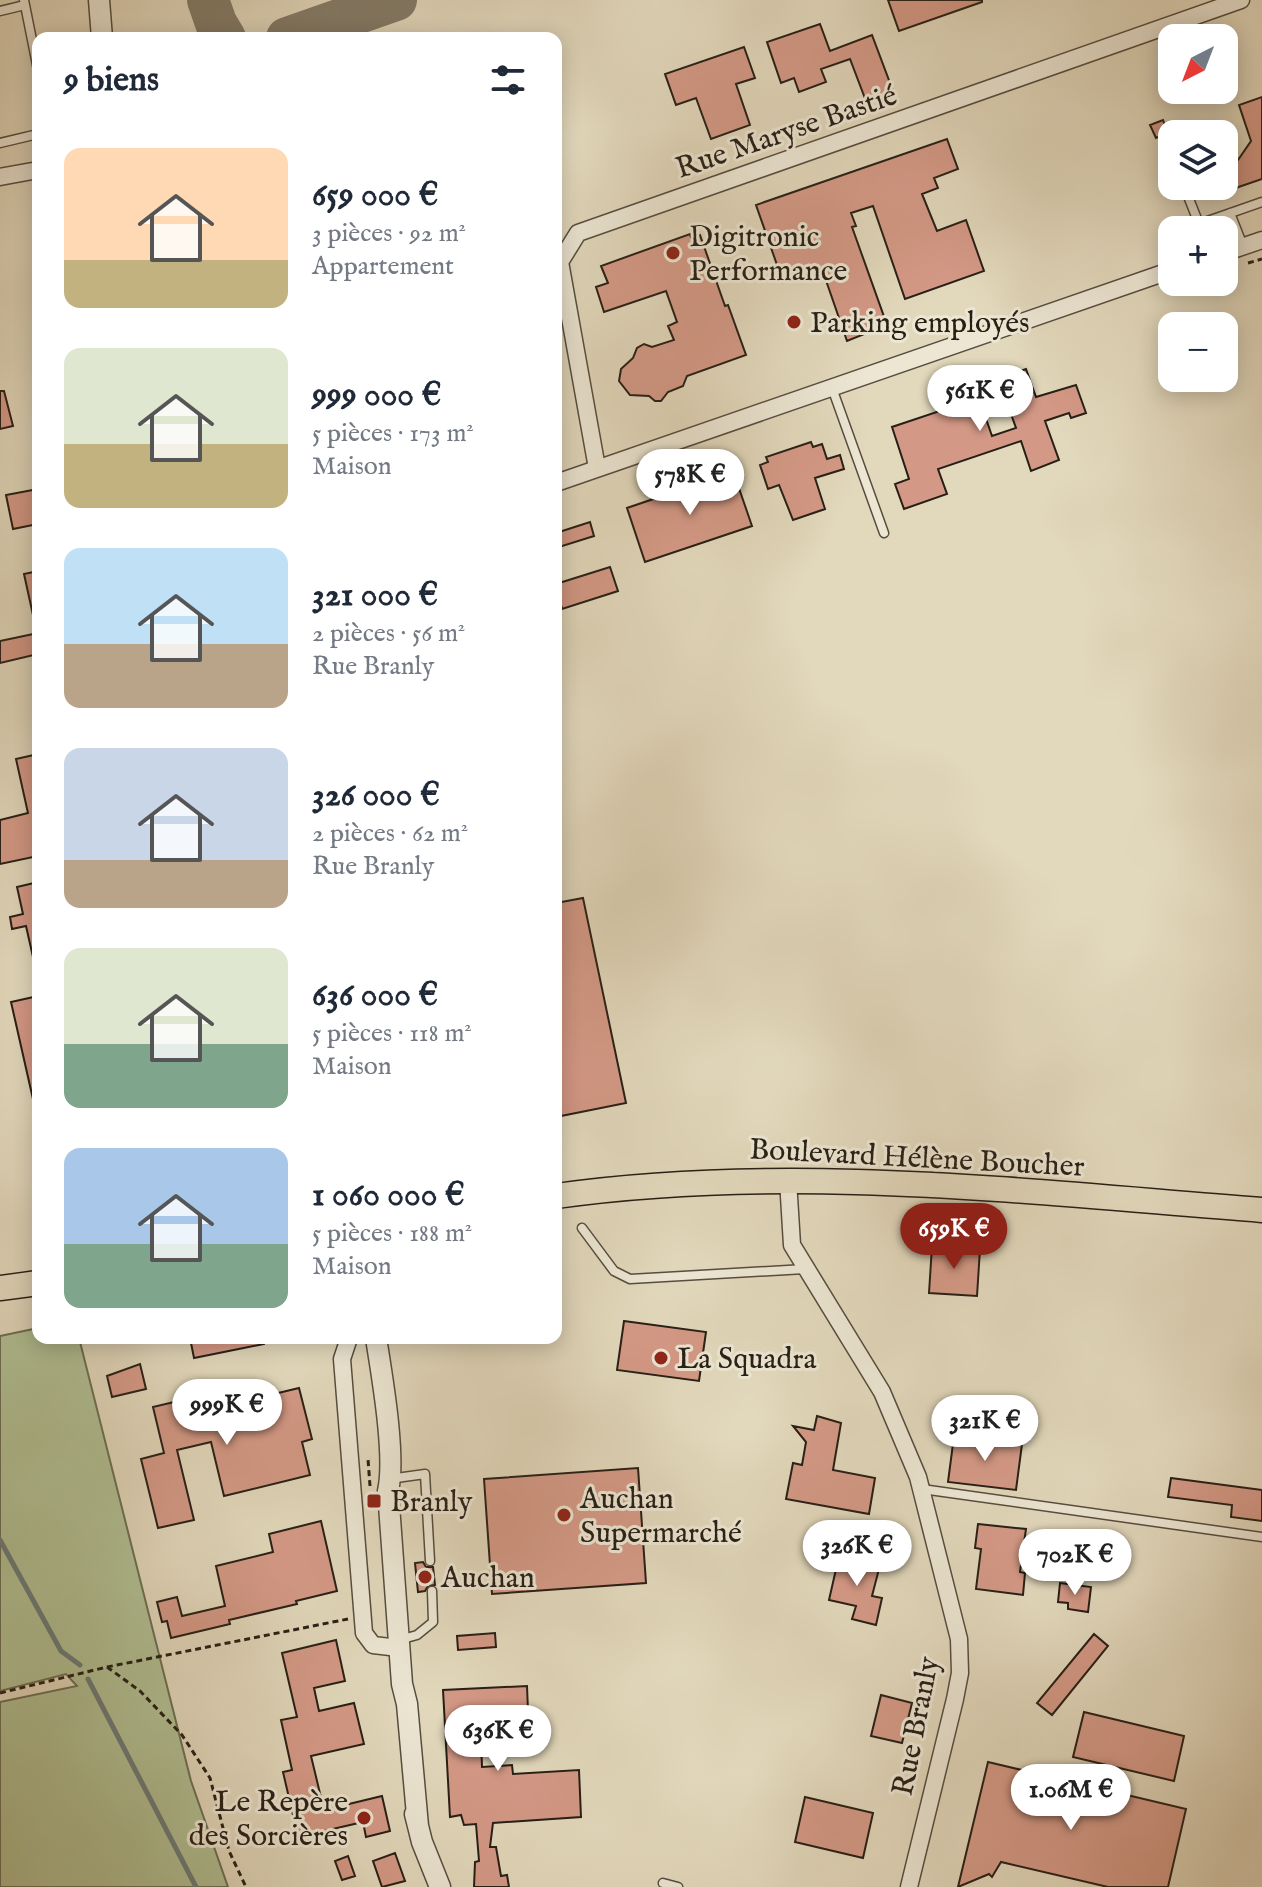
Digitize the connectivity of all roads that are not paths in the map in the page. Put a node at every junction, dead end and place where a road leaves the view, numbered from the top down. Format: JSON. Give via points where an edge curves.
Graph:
{"nodes":[{"id":1,"x":1241,"y":0,"type":"edge"},
{"id":2,"x":25,"y":2,"type":"edge"},
{"id":3,"x":99,"y":2,"type":"edge"},
{"id":4,"x":0,"y":11,"type":"edge"},
{"id":5,"x":102,"y":32,"type":"edge"},
{"id":6,"x":109,"y":32,"type":"edge"},
{"id":7,"x":32,"y":39,"type":"edge"},
{"id":8,"x":32,"y":135,"type":"edge"},
{"id":9,"x":0,"y":143,"type":"edge"},
{"id":10,"x":32,"y":171,"type":"edge"},
{"id":11,"x":0,"y":177,"type":"edge"},
{"id":12,"x":1190,"y":200,"type":"edge"},
{"id":13,"x":1262,"y":202,"type":"edge"},
{"id":14,"x":1230,"y":213,"type":"junction"},
{"id":15,"x":1262,"y":240,"type":"edge"},
{"id":16,"x":1243,"y":246,"type":"junction"},
{"id":17,"x":1238,"y":248,"type":"edge"},
{"id":18,"x":562,"y":259,"type":"edge"},
{"id":19,"x":562,"y":273,"type":"edge"},
{"id":20,"x":1158,"y":275,"type":"edge"},
{"id":21,"x":832,"y":387,"type":"junction"},
{"id":22,"x":597,"y":468,"type":"junction"},
{"id":23,"x":562,"y":481,"type":"edge"},
{"id":24,"x":884,"y":533,"type":"dead end"},
{"id":25,"x":788,"y":1180,"type":"junction"},
{"id":26,"x":562,"y":1196,"type":"edge"},
{"id":27,"x":1262,"y":1210,"type":"edge"},
{"id":28,"x":582,"y":1228,"type":"dead end"},
{"id":29,"x":807,"y":1269,"type":"junction"},
{"id":30,"x":32,"y":1284,"type":"edge"},
{"id":31,"x":0,"y":1288,"type":"edge"},
{"id":32,"x":339,"y":1344,"type":"edge"},
{"id":33,"x":347,"y":1344,"type":"edge"},
{"id":34,"x":368,"y":1344,"type":"edge"},
{"id":35,"x":376,"y":1344,"type":"edge"},
{"id":36,"x":342,"y":1359,"type":"junction"},
{"id":37,"x":387,"y":1484,"type":"junction"},
{"id":38,"x":921,"y":1489,"type":"junction"},
{"id":39,"x":1262,"y":1537,"type":"edge"},
{"id":40,"x":430,"y":1561,"type":"dead end"},
{"id":41,"x":432,"y":1591,"type":"dead end"},
{"id":42,"x":399,"y":1644,"type":"junction"},
{"id":43,"x":663,"y":1883,"type":"dead end"},
{"id":44,"x":440,"y":1887,"type":"edge"},
{"id":45,"x":678,"y":1887,"type":"edge"},
{"id":46,"x":909,"y":1887,"type":"edge"}],
"edges":[{"from":1,"to":18,"type":"street","name":"Rue Maryse Bastié","via":[[578,233]]},
{"from":2,"to":4,"type":"lane"},
{"from":2,"to":7,"type":"lane"},
{"from":3,"to":5,"type":"street"},
{"from":3,"to":6,"type":"street"},
{"from":8,"to":9,"type":"lane"},
{"from":10,"to":11,"type":"street"},
{"from":12,"to":14,"type":"lane","via":[[1199,224]]},
{"from":13,"to":14,"type":"lane"},
{"from":14,"to":16,"type":"lane"},
{"from":15,"to":16,"type":"street"},
{"from":16,"to":17,"type":"street"},
{"from":19,"to":22,"type":"street","name":"Rue Maryse Bastié"},
{"from":20,"to":21,"type":"street"},
{"from":21,"to":22,"type":"street"},
{"from":21,"to":24,"type":"lane"},
{"from":22,"to":23,"type":"street"},
{"from":25,"to":26,"type":"main road","name":"Boulevard Hélène Boucher"},
{"from":25,"to":27,"type":"main road","name":"Boulevard Hélène Boucher","via":[[893,1182]]},
{"from":25,"to":29,"type":"street","name":"Rue Branly","via":[[792,1245]]},
{"from":28,"to":29,"type":"lane","via":[[614,1271],[630,1279]]},
{"from":29,"to":38,"type":"street","name":"Rue Branly","via":[[882,1392]]},
{"from":30,"to":31,"type":"main road"},
{"from":32,"to":36,"type":"street"},
{"from":33,"to":36,"type":"street"},
{"from":34,"to":37,"type":"street"},
{"from":35,"to":37,"type":"street"},
{"from":36,"to":42,"type":"street","via":[[363,1628],[373,1645]]},
{"from":37,"to":40,"type":"lane","via":[[425,1474]]},
{"from":37,"to":42,"type":"street"},
{"from":38,"to":39,"type":"lane"},
{"from":38,"to":46,"type":"street","name":"Rue Branly","via":[[954,1615],[960,1673]]},
{"from":41,"to":42,"type":"lane","via":[[433,1622]]},
{"from":42,"to":44,"type":"street","via":[[398,1705],[409,1789]]},
{"from":43,"to":45,"type":"lane"}]}
